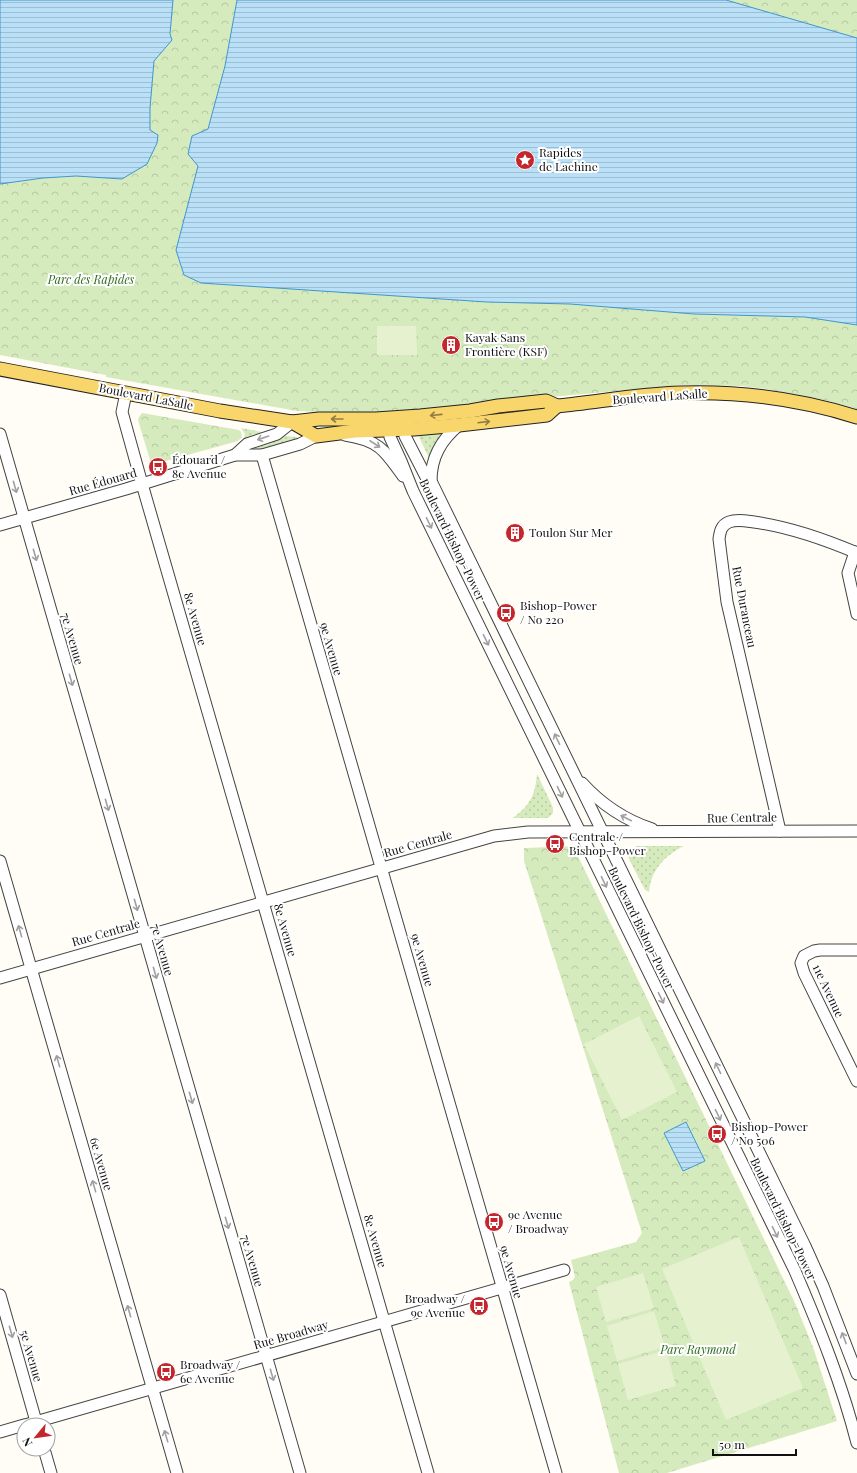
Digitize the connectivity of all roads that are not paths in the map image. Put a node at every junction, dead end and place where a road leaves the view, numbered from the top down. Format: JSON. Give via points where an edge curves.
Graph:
{"nodes":[{"id":1,"x":0,"y":369,"type":"edge"},
{"id":2,"x":126,"y":393,"type":"junction"},
{"id":3,"x":557,"y":406,"type":"junction"},
{"id":4,"x":857,"y":417,"type":"edge"},
{"id":5,"x":292,"y":422,"type":"junction"},
{"id":6,"x":384,"y":423,"type":"junction"},
{"id":7,"x":403,"y":423,"type":"junction"},
{"id":8,"x":459,"y":425,"type":"junction"},
{"id":9,"x":0,"y":434,"type":"edge"},
{"id":10,"x":338,"y":434,"type":"junction"},
{"id":11,"x":316,"y":436,"type":"junction"},
{"id":12,"x":235,"y":455,"type":"junction"},
{"id":13,"x":262,"y":455,"type":"junction"},
{"id":14,"x":431,"y":481,"type":"junction"},
{"id":15,"x":142,"y":484,"type":"junction"},
{"id":16,"x":411,"y":488,"type":"junction"},
{"id":17,"x":24,"y":518,"type":"junction"},
{"id":18,"x":0,"y":525,"type":"edge"},
{"id":19,"x":856,"y":553,"type":"edge"},
{"id":20,"x":857,"y":614,"type":"edge"},
{"id":21,"x":574,"y":774,"type":"junction"},
{"id":22,"x":579,"y":831,"type":"junction"},
{"id":23,"x":602,"y":831,"type":"junction"},
{"id":24,"x":780,"y":831,"type":"junction"},
{"id":25,"x":857,"y":831,"type":"edge"},
{"id":26,"x":663,"y":832,"type":"junction"},
{"id":27,"x":0,"y":861,"type":"edge"},
{"id":28,"x":381,"y":868,"type":"junction"},
{"id":29,"x":263,"y":902,"type":"junction"},
{"id":30,"x":145,"y":936,"type":"junction"},
{"id":31,"x":857,"y":950,"type":"edge"},
{"id":32,"x":31,"y":969,"type":"junction"},
{"id":33,"x":0,"y":978,"type":"edge"},
{"id":34,"x":857,"y":1079,"type":"edge"},
{"id":35,"x":564,"y":1270,"type":"dead end"},
{"id":36,"x":502,"y":1287,"type":"junction"},
{"id":37,"x":0,"y":1295,"type":"edge"},
{"id":38,"x":384,"y":1321,"type":"junction"},
{"id":39,"x":266,"y":1356,"type":"junction"},
{"id":40,"x":857,"y":1374,"type":"edge"},
{"id":41,"x":152,"y":1389,"type":"junction"},
{"id":42,"x":29,"y":1417,"type":"edge"},
{"id":43,"x":55,"y":1417,"type":"edge"},
{"id":44,"x":16,"y":1428,"type":"edge"},
{"id":45,"x":0,"y":1432,"type":"edge"},
{"id":46,"x":857,"y":1443,"type":"edge"},
{"id":47,"x":46,"y":1457,"type":"edge"},
{"id":48,"x":51,"y":1473,"type":"edge"},
{"id":49,"x":177,"y":1473,"type":"edge"},
{"id":50,"x":300,"y":1473,"type":"edge"},
{"id":51,"x":428,"y":1473,"type":"edge"},
{"id":52,"x":556,"y":1473,"type":"edge"}],
"edges":[{"from":1,"to":2,"type":"main road","name":"Boulevard LaSalle"},
{"from":2,"to":5,"type":"main road","name":"Boulevard LaSalle"},
{"from":2,"to":15,"type":"street","name":"8e Avenue","via":[[122,412]]},
{"from":3,"to":4,"type":"main road","name":"Boulevard LaSalle","via":[[679,393],[720,393],[781,398]]},
{"from":3,"to":7,"type":"main road","name":"Boulevard LaSalle","one_way":true,"via":[[546,401],[498,406],[470,412],[415,417]]},
{"from":8,"to":3,"type":"main road","name":"Boulevard LaSalle","one_way":true,"via":[[547,415]]},
{"from":6,"to":5,"type":"main road","name":"Boulevard LaSalle","one_way":true,"via":[[319,419]]},
{"from":5,"to":11,"type":"main road","name":"Boulevard LaSalle"},
{"from":5,"to":12,"type":"street","name":"Rue Édouard","one_way":true,"via":[[276,434],[247,444]]},
{"from":6,"to":7,"type":"main road","name":"Boulevard LaSalle"},
{"from":6,"to":10,"type":"main road","name":"Boulevard LaSalle"},
{"from":6,"to":16,"type":"street","name":"Boulevard Bishop-Power"},
{"from":7,"to":8,"type":"main road","name":"Boulevard LaSalle"},
{"from":7,"to":14,"type":"street","name":"Boulevard Bishop-Power","via":[[404,436],[426,477]]},
{"from":8,"to":14,"type":"street","via":[[448,434],[436,453]]},
{"from":9,"to":17,"type":"street","name":"7e Avenue","one_way":true},
{"from":10,"to":11,"type":"main road","name":"Boulevard LaSalle"},
{"from":10,"to":16,"type":"street","one_way":true,"via":[[368,440],[380,447]]},
{"from":11,"to":13,"type":"street","name":"Rue Édouard","via":[[300,444]]},
{"from":12,"to":13,"type":"street","name":"Rue Édouard"},
{"from":12,"to":15,"type":"street","name":"Rue Édouard"},
{"from":13,"to":28,"type":"street","name":"9e Avenue"},
{"from":21,"to":14,"type":"street","name":"Boulevard Bishop-Power","one_way":true},
{"from":15,"to":17,"type":"street","name":"Rue Édouard"},
{"from":15,"to":29,"type":"street","name":"8e Avenue"},
{"from":16,"to":22,"type":"street","name":"Boulevard Bishop-Power","one_way":true},
{"from":17,"to":18,"type":"street","name":"Rue Édouard"},
{"from":17,"to":30,"type":"street","name":"7e Avenue","one_way":true},
{"from":19,"to":20,"type":"street","via":[[848,573]]},
{"from":19,"to":24,"type":"street","name":"Rue Duranceau","via":[[805,533],[760,523],[734,520],[723,526],[720,532],[727,602]]},
{"from":21,"to":23,"type":"street","name":"Boulevard Bishop-Power"},
{"from":26,"to":21,"type":"street","one_way":true,"via":[[639,824],[611,809],[591,794]]},
{"from":22,"to":23,"type":"street","name":"Rue Centrale"},
{"from":22,"to":28,"type":"street","name":"Rue Centrale","via":[[494,836]]},
{"from":22,"to":46,"type":"street","name":"Boulevard Bishop-Power","one_way":true,"via":[[795,1272],[827,1348]]},
{"from":23,"to":26,"type":"street","name":"Rue Centrale"},
{"from":40,"to":23,"type":"street","name":"Boulevard Bishop-Power","one_way":true,"via":[[805,1246]]},
{"from":24,"to":25,"type":"street","name":"Rue Centrale"},
{"from":24,"to":26,"type":"street","name":"Rue Centrale"},
{"from":32,"to":27,"type":"street","name":"6e Avenue","one_way":true},
{"from":28,"to":29,"type":"street","name":"Rue Centrale"},
{"from":28,"to":36,"type":"street","name":"9e Avenue"},
{"from":29,"to":30,"type":"street","name":"Rue Centrale"},
{"from":29,"to":38,"type":"street","name":"8e Avenue"},
{"from":30,"to":32,"type":"street","name":"Rue Centrale"},
{"from":30,"to":39,"type":"street","name":"7e Avenue","one_way":true},
{"from":31,"to":34,"type":"street","name":"11e Avenue","via":[[814,951],[804,956],[802,963],[804,973]]},
{"from":32,"to":33,"type":"street","name":"Rue Centrale"},
{"from":41,"to":32,"type":"street","name":"6e Avenue","one_way":true},
{"from":35,"to":36,"type":"street","name":"Rue Broadway"},
{"from":36,"to":38,"type":"street","name":"Rue Broadway"},
{"from":36,"to":52,"type":"street","name":"9e Avenue"},
{"from":37,"to":42,"type":"street","name":"5e Avenue","one_way":true},
{"from":38,"to":39,"type":"street","name":"Rue Broadway"},
{"from":38,"to":51,"type":"street","name":"8e Avenue"},
{"from":39,"to":41,"type":"street","name":"Rue Broadway"},
{"from":39,"to":50,"type":"street","name":"7e Avenue","one_way":true},
{"from":41,"to":43,"type":"street","name":"Rue Broadway"},
{"from":49,"to":41,"type":"street","name":"6e Avenue","one_way":true},
{"from":44,"to":45,"type":"street","name":"Rue Broadway"},
{"from":47,"to":48,"type":"street"}]}
